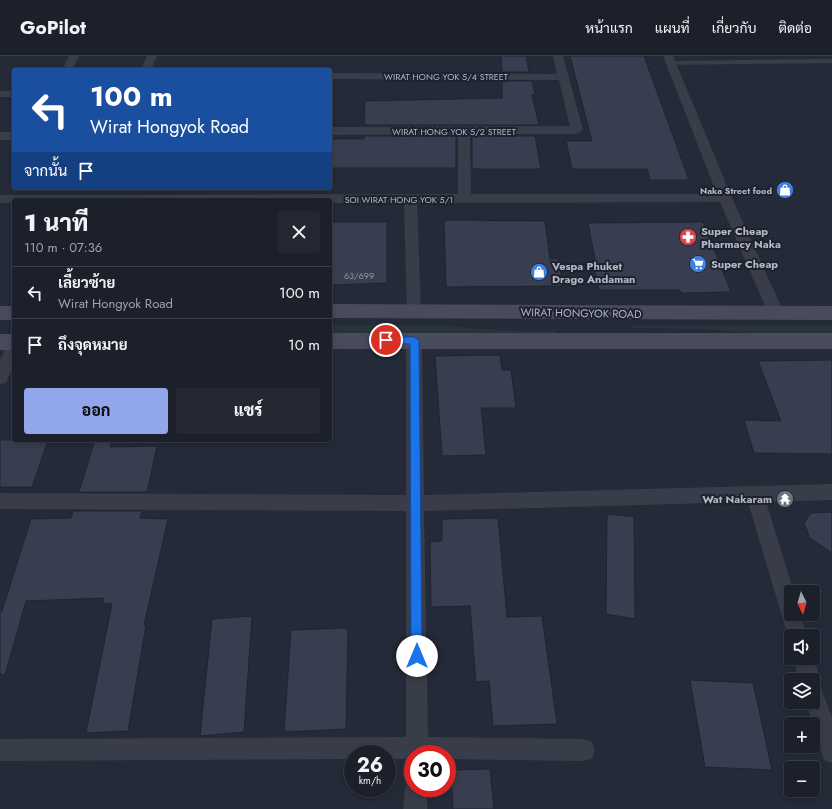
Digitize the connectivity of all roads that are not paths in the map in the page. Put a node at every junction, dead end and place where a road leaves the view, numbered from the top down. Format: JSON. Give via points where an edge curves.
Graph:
{"nodes":[{"id":1,"x":152,"y":56,"type":"edge"},
{"id":2,"x":558,"y":56,"type":"edge"},
{"id":3,"x":669,"y":59,"type":"edge"},
{"id":4,"x":832,"y":61,"type":"edge"},
{"id":5,"x":147,"y":68,"type":"edge"},
{"id":6,"x":332,"y":76,"type":"edge"},
{"id":7,"x":563,"y":77,"type":"junction"},
{"id":8,"x":0,"y":94,"type":"edge"},
{"id":9,"x":12,"y":94,"type":"edge"},
{"id":10,"x":332,"y":131,"type":"edge"},
{"id":11,"x":464,"y":131,"type":"junction"},
{"id":12,"x":0,"y":136,"type":"edge"},
{"id":13,"x":12,"y":136,"type":"edge"},
{"id":14,"x":287,"y":193,"type":"edge"},
{"id":15,"x":93,"y":196,"type":"edge"},
{"id":16,"x":31,"y":198,"type":"edge"},
{"id":17,"x":465,"y":198,"type":"junction"},
{"id":18,"x":725,"y":198,"type":"junction"},
{"id":19,"x":0,"y":199,"type":"edge"},
{"id":20,"x":12,"y":199,"type":"edge"},
{"id":21,"x":410,"y":199,"type":"junction"},
{"id":22,"x":332,"y":311,"type":"edge"},
{"id":23,"x":414,"y":311,"type":"junction"},
{"id":24,"x":12,"y":313,"type":"edge"},
{"id":25,"x":611,"y":313,"type":"junction"},
{"id":26,"x":776,"y":313,"type":"junction"},
{"id":27,"x":832,"y":313,"type":"edge"},
{"id":28,"x":0,"y":314,"type":"edge"},
{"id":29,"x":414,"y":340,"type":"junction"},
{"id":30,"x":332,"y":341,"type":"edge"},
{"id":31,"x":832,"y":341,"type":"edge"},
{"id":32,"x":0,"y":342,"type":"edge"},
{"id":33,"x":12,"y":342,"type":"edge"},
{"id":34,"x":617,"y":342,"type":"junction"},
{"id":35,"x":12,"y":351,"type":"edge"},
{"id":36,"x":0,"y":378,"type":"edge"},
{"id":37,"x":832,"y":492,"type":"edge"},
{"id":38,"x":754,"y":493,"type":"junction"},
{"id":39,"x":0,"y":501,"type":"edge"},
{"id":40,"x":417,"y":503,"type":"junction"},
{"id":41,"x":795,"y":629,"type":"edge"},
{"id":42,"x":819,"y":709,"type":"edge"},
{"id":43,"x":417,"y":745,"type":"edge"},
{"id":44,"x":0,"y":750,"type":"edge"},
{"id":45,"x":584,"y":750,"type":"dead end"},
{"id":46,"x":404,"y":751,"type":"edge"},
{"id":47,"x":456,"y":751,"type":"edge"},
{"id":48,"x":832,"y":752,"type":"edge"},
{"id":49,"x":416,"y":797,"type":"edge"},
{"id":50,"x":415,"y":809,"type":"edge"}],
"edges":[{"from":1,"to":5,"type":"street"},
{"from":2,"to":7,"type":"street"},
{"from":3,"to":4,"type":"lane"},
{"from":3,"to":18,"type":"street"},
{"from":6,"to":7,"type":"street","name":"WIRAT HONG YOK 5/4 STREET"},
{"from":7,"to":11,"type":"street","name":"WIRAT HONG YOK 5/2 STREET","via":[[577,130]]},
{"from":8,"to":9,"type":"street"},
{"from":10,"to":11,"type":"street","name":"WIRAT HONG YOK 5/2 STREET"},
{"from":11,"to":17,"type":"street"},
{"from":12,"to":13,"type":"street"},
{"from":14,"to":15,"type":"street","name":"SOI WIRAT HONG YOK 5/1"},
{"from":14,"to":21,"type":"street","name":"SOI WIRAT HONG YOK 5/1"},
{"from":15,"to":16,"type":"street","name":"SOI WIRAT HONG YOK 5/1"},
{"from":17,"to":18,"type":"street","name":"SOI WIRAT HONG YOK 5/1"},
{"from":17,"to":21,"type":"street","name":"SOI WIRAT HONG YOK 5/1"},
{"from":18,"to":26,"type":"street"},
{"from":19,"to":20,"type":"street","name":"SOI WIRAT HONG YOK 5/1"},
{"from":21,"to":23,"type":"street"},
{"from":22,"to":23,"type":"main road","name":"WIRAT HONGYOK ROAD"},
{"from":23,"to":25,"type":"main road","name":"WIRAT HONGYOK ROAD"},
{"from":24,"to":28,"type":"main road"},
{"from":25,"to":26,"type":"main road","name":"WIRAT HONGYOK ROAD"},
{"from":25,"to":34,"type":"main road"},
{"from":26,"to":27,"type":"main road","name":"WIRAT HONGYOK ROAD"},
{"from":29,"to":30,"type":"main road"},
{"from":29,"to":34,"type":"main road"},
{"from":29,"to":40,"type":"street"},
{"from":31,"to":34,"type":"main road"},
{"from":32,"to":33,"type":"main road"},
{"from":35,"to":36,"type":"street"},
{"from":37,"to":38,"type":"street"},
{"from":38,"to":40,"type":"street"},
{"from":38,"to":41,"type":"street"},
{"from":39,"to":40,"type":"street"},
{"from":40,"to":43,"type":"street"},
{"from":42,"to":48,"type":"street"},
{"from":44,"to":46,"type":"street"},
{"from":45,"to":47,"type":"street"},
{"from":49,"to":50,"type":"street"}]}
